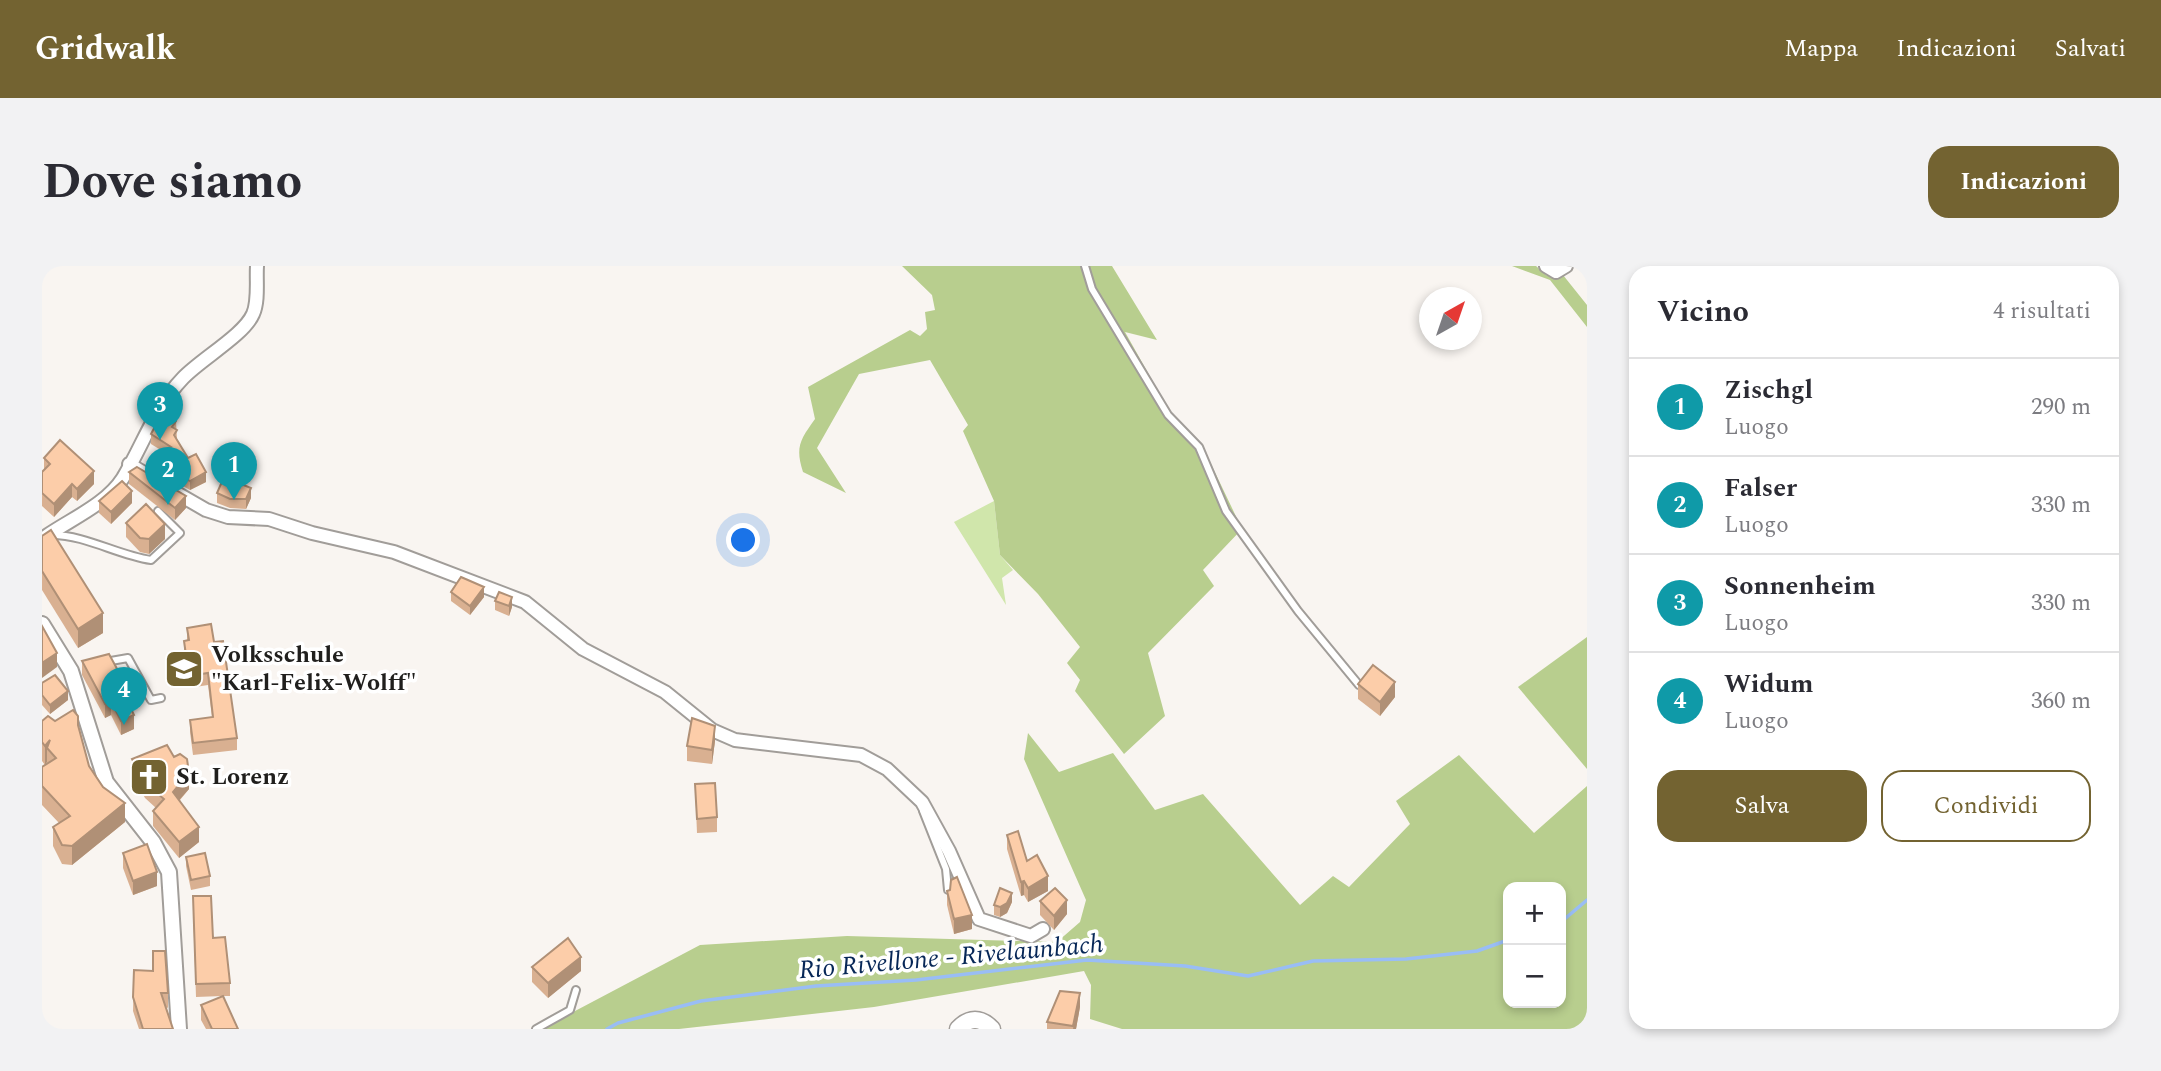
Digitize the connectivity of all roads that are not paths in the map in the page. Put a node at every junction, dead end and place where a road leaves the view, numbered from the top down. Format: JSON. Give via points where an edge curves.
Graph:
{"nodes":[{"id":1,"x":257,"y":266,"type":"edge"},
{"id":2,"x":1085,"y":266,"type":"edge"},
{"id":3,"x":1546,"y":266,"type":"edge"},
{"id":4,"x":1565,"y":267,"type":"edge"},
{"id":5,"x":129,"y":464,"type":"junction"},
{"id":6,"x":158,"y":511,"type":"dead end"},
{"id":7,"x":44,"y":537,"type":"edge"},
{"id":8,"x":42,"y":624,"type":"edge"},
{"id":9,"x":93,"y":665,"type":"edge"},
{"id":10,"x":1359,"y":685,"type":"edge"},
{"id":11,"x":161,"y":698,"type":"dead end"},
{"id":12,"x":922,"y":802,"type":"junction"},
{"id":13,"x":948,"y":890,"type":"edge"},
{"id":14,"x":1043,"y":929,"type":"dead end"},
{"id":15,"x":576,"y":990,"type":"dead end"},
{"id":16,"x":179,"y":1029,"type":"edge"},
{"id":17,"x":536,"y":1029,"type":"edge"},
{"id":18,"x":958,"y":1029,"type":"edge"},
{"id":19,"x":992,"y":1029,"type":"edge"}],
"edges":[{"from":1,"to":5,"type":"street","via":[[254,312],[243,329],[181,379]]},
{"from":2,"to":10,"type":"lane","via":[[1092,289],[1168,415],[1199,447],[1226,511],[1298,611]]},
{"from":3,"to":4,"type":"street","via":[[1556,272]]},
{"from":5,"to":7,"type":"street","via":[[104,499]]},
{"from":5,"to":12,"type":"street","via":[[206,510],[228,517],[269,519],[394,552],[525,602],[583,649],[665,692],[712,730],[736,740],[861,755],[887,769]]},
{"from":6,"to":7,"type":"lane","via":[[180,533],[150,560],[67,535]]},
{"from":8,"to":16,"type":"street","via":[[76,669],[81,717],[106,782],[153,842],[169,872]]},
{"from":9,"to":11,"type":"lane","via":[[128,657],[151,700]]},
{"from":12,"to":13,"type":"lane","via":[[923,816],[946,869]]},
{"from":12,"to":14,"type":"street","via":[[979,919],[1031,936]]},
{"from":15,"to":17,"type":"lane","via":[[570,1010]]},
{"from":18,"to":19,"type":"main road","via":[[979,1019]]}]}
